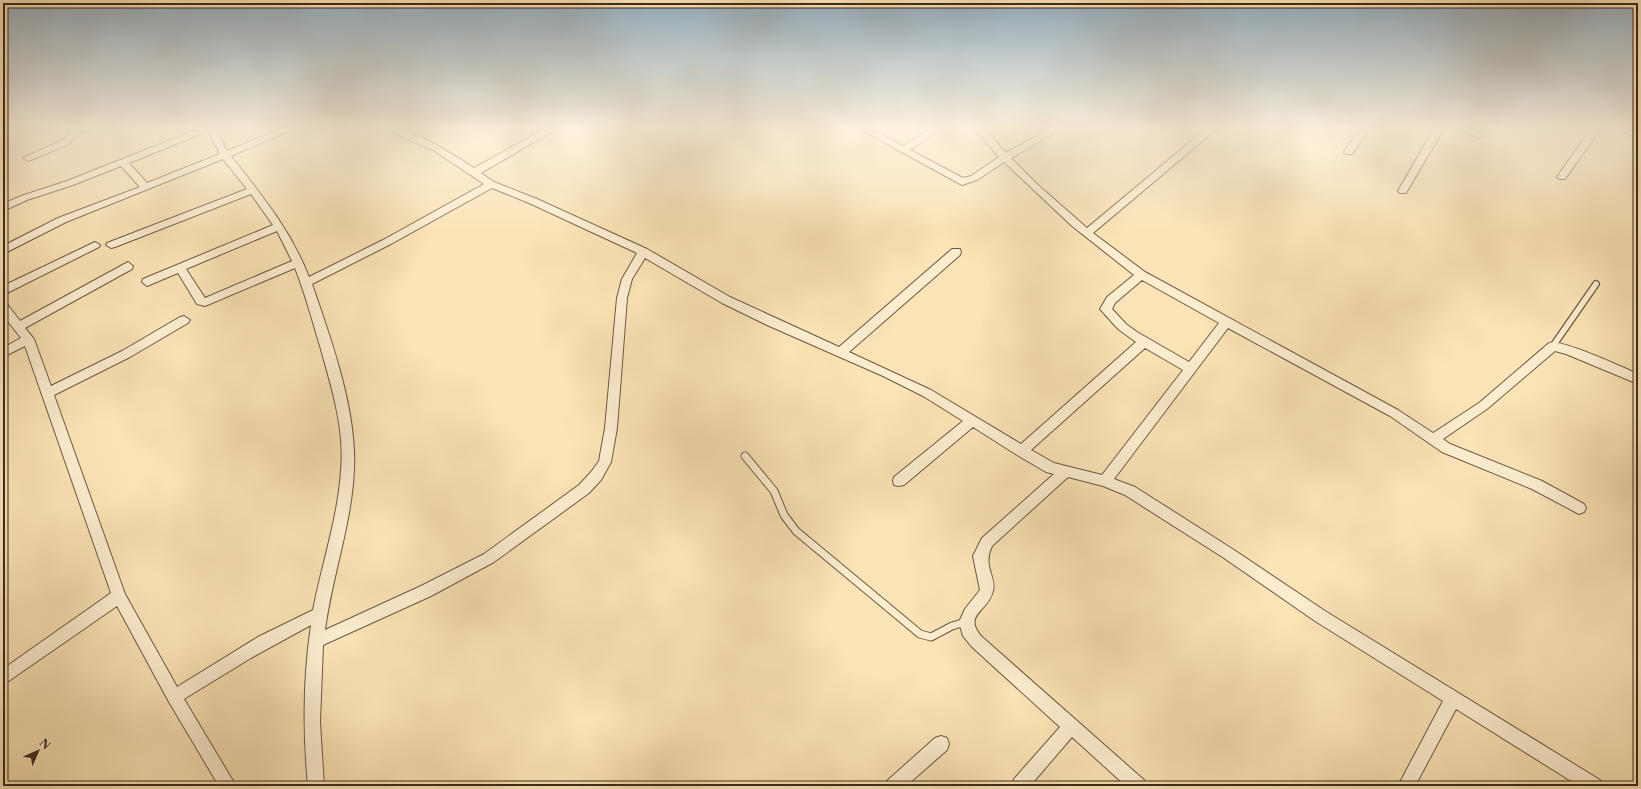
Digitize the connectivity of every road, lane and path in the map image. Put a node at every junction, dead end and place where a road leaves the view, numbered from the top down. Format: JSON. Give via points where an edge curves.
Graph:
{"nodes":[{"id":1,"x":118,"y":164,"type":"edge"},
{"id":2,"x":125,"y":164,"type":"edge"},
{"id":3,"x":204,"y":164,"type":"edge"},
{"id":4,"x":232,"y":164,"type":"edge"},
{"id":5,"x":459,"y":164,"type":"edge"},
{"id":6,"x":489,"y":164,"type":"edge"},
{"id":7,"x":928,"y":164,"type":"edge"},
{"id":8,"x":995,"y":164,"type":"edge"},
{"id":9,"x":1012,"y":164,"type":"edge"},
{"id":10,"x":1169,"y":164,"type":"edge"},
{"id":11,"x":1419,"y":164,"type":"edge"},
{"id":12,"x":1571,"y":164,"type":"edge"},
{"id":13,"x":473,"y":173,"type":"junction"},
{"id":14,"x":1562,"y":177,"type":"dead end"},
{"id":15,"x":491,"y":184,"type":"junction"},
{"id":16,"x":146,"y":188,"type":"junction"},
{"id":17,"x":252,"y":190,"type":"junction"},
{"id":18,"x":1403,"y":191,"type":"dead end"},
{"id":19,"x":3,"y":208,"type":"edge"},
{"id":20,"x":279,"y":226,"type":"junction"},
{"id":21,"x":1087,"y":232,"type":"junction"},
{"id":22,"x":95,"y":245,"type":"dead end"},
{"id":23,"x":111,"y":245,"type":"dead end"},
{"id":24,"x":3,"y":250,"type":"edge"},
{"id":25,"x":643,"y":252,"type":"junction"},
{"id":26,"x":956,"y":252,"type":"dead end"},
{"id":27,"x":299,"y":262,"type":"junction"},
{"id":28,"x":128,"y":266,"type":"dead end"},
{"id":29,"x":180,"y":268,"type":"junction"},
{"id":30,"x":1141,"y":275,"type":"junction"},
{"id":31,"x":146,"y":282,"type":"dead end"},
{"id":32,"x":307,"y":282,"type":"junction"},
{"id":33,"x":1596,"y":284,"type":"dead end"},
{"id":34,"x":3,"y":291,"type":"edge"},
{"id":35,"x":3,"y":307,"type":"edge"},
{"id":36,"x":184,"y":320,"type":"dead end"},
{"id":37,"x":1227,"y":321,"type":"junction"},
{"id":38,"x":19,"y":326,"type":"junction"},
{"id":39,"x":28,"y":339,"type":"junction"},
{"id":40,"x":1145,"y":341,"type":"junction"},
{"id":41,"x":1553,"y":346,"type":"junction"},
{"id":42,"x":3,"y":353,"type":"edge"},
{"id":43,"x":840,"y":353,"type":"junction"},
{"id":44,"x":1192,"y":369,"type":"junction"},
{"id":45,"x":1638,"y":379,"type":"edge"},
{"id":46,"x":47,"y":392,"type":"junction"},
{"id":47,"x":972,"y":420,"type":"junction"},
{"id":48,"x":1433,"y":439,"type":"junction"},
{"id":49,"x":1021,"y":451,"type":"junction"},
{"id":50,"x":745,"y":456,"type":"dead end"},
{"id":51,"x":1065,"y":472,"type":"junction"},
{"id":52,"x":899,"y":481,"type":"dead end"},
{"id":53,"x":1105,"y":481,"type":"junction"},
{"id":54,"x":1579,"y":508,"type":"dead end"},
{"id":55,"x":119,"y":596,"type":"junction"},
{"id":56,"x":320,"y":614,"type":"junction"},
{"id":57,"x":966,"y":622,"type":"junction"},
{"id":58,"x":318,"y":640,"type":"junction"},
{"id":59,"x":3,"y":678,"type":"edge"},
{"id":60,"x":174,"y":697,"type":"junction"},
{"id":61,"x":1453,"y":699,"type":"junction"},
{"id":62,"x":1071,"y":726,"type":"junction"},
{"id":63,"x":941,"y":744,"type":"dead end"},
{"id":64,"x":1020,"y":784,"type":"dead end"},
{"id":65,"x":228,"y":786,"type":"edge"},
{"id":66,"x":316,"y":786,"type":"edge"},
{"id":67,"x":894,"y":786,"type":"edge"},
{"id":68,"x":1138,"y":786,"type":"edge"},
{"id":69,"x":1406,"y":786,"type":"edge"},
{"id":70,"x":1594,"y":786,"type":"edge"}],
"edges":[{"from":1,"to":19,"type":"street"},
{"from":2,"to":16,"type":"street"},
{"from":3,"to":16,"type":"street"},
{"from":4,"to":17,"type":"street"},
{"from":5,"to":13,"type":"street"},
{"from":6,"to":13,"type":"street"},
{"from":7,"to":8,"type":"street","via":[[962,182],[974,178]]},
{"from":9,"to":21,"type":"street"},
{"from":10,"to":21,"type":"street"},
{"from":11,"to":18,"type":"street"},
{"from":12,"to":14,"type":"street"},
{"from":13,"to":15,"type":"street"},
{"from":15,"to":25,"type":"street"},
{"from":15,"to":32,"type":"street","via":[[387,242]]},
{"from":16,"to":24,"type":"street","via":[[62,220]]},
{"from":17,"to":20,"type":"street"},
{"from":17,"to":23,"type":"street"},
{"from":20,"to":27,"type":"street"},
{"from":20,"to":29,"type":"street"},
{"from":21,"to":30,"type":"street"},
{"from":22,"to":34,"type":"street"},
{"from":25,"to":43,"type":"street","via":[[726,300]]},
{"from":25,"to":58,"type":"street","via":[[627,279],[622,298],[612,428],[605,462],[596,476],[584,489],[489,558],[426,591]]},
{"from":26,"to":43,"type":"street"},
{"from":27,"to":29,"type":"street","via":[[205,302],[201,301]]},
{"from":27,"to":32,"type":"street"},
{"from":28,"to":38,"type":"street"},
{"from":29,"to":31,"type":"street"},
{"from":30,"to":37,"type":"street"},
{"from":30,"to":40,"type":"street","via":[[1111,300],[1106,309],[1111,318]]},
{"from":32,"to":56,"type":"street","via":[[338,387],[347,436],[348,468],[344,501]]},
{"from":33,"to":41,"type":"lane"},
{"from":35,"to":38,"type":"street"},
{"from":36,"to":46,"type":"street","via":[[126,354]]},
{"from":37,"to":44,"type":"street"},
{"from":37,"to":48,"type":"street","via":[[1394,413]]},
{"from":38,"to":39,"type":"street"},
{"from":39,"to":42,"type":"street"},
{"from":39,"to":46,"type":"street"},
{"from":40,"to":44,"type":"street"},
{"from":40,"to":49,"type":"street"},
{"from":41,"to":45,"type":"street","via":[[1569,350]]},
{"from":41,"to":48,"type":"street","via":[[1483,406]]},
{"from":43,"to":47,"type":"street","via":[[927,393]]},
{"from":44,"to":53,"type":"street"},
{"from":46,"to":55,"type":"street"},
{"from":47,"to":49,"type":"street"},
{"from":47,"to":52,"type":"street"},
{"from":48,"to":54,"type":"street","via":[[1459,454],[1537,485]]},
{"from":49,"to":51,"type":"street","via":[[1051,468]]},
{"from":50,"to":57,"type":"lane","via":[[774,491],[788,523],[920,634],[934,638],[956,624]]},
{"from":51,"to":53,"type":"street"},
{"from":51,"to":57,"type":"street","via":[[986,542],[980,556],[987,590]]},
{"from":53,"to":61,"type":"street","via":[[1130,491],[1159,508],[1320,616]]},
{"from":55,"to":59,"type":"street"},
{"from":55,"to":60,"type":"street"},
{"from":56,"to":58,"type":"street"},
{"from":56,"to":60,"type":"street","via":[[288,627],[254,646]]},
{"from":57,"to":62,"type":"street","via":[[968,631],[976,641]]},
{"from":58,"to":66,"type":"street","via":[[314,680]]},
{"from":60,"to":65,"type":"street"},
{"from":61,"to":69,"type":"street"},
{"from":61,"to":70,"type":"street"},
{"from":62,"to":64,"type":"street"},
{"from":62,"to":68,"type":"street"},
{"from":63,"to":67,"type":"street"}]}
